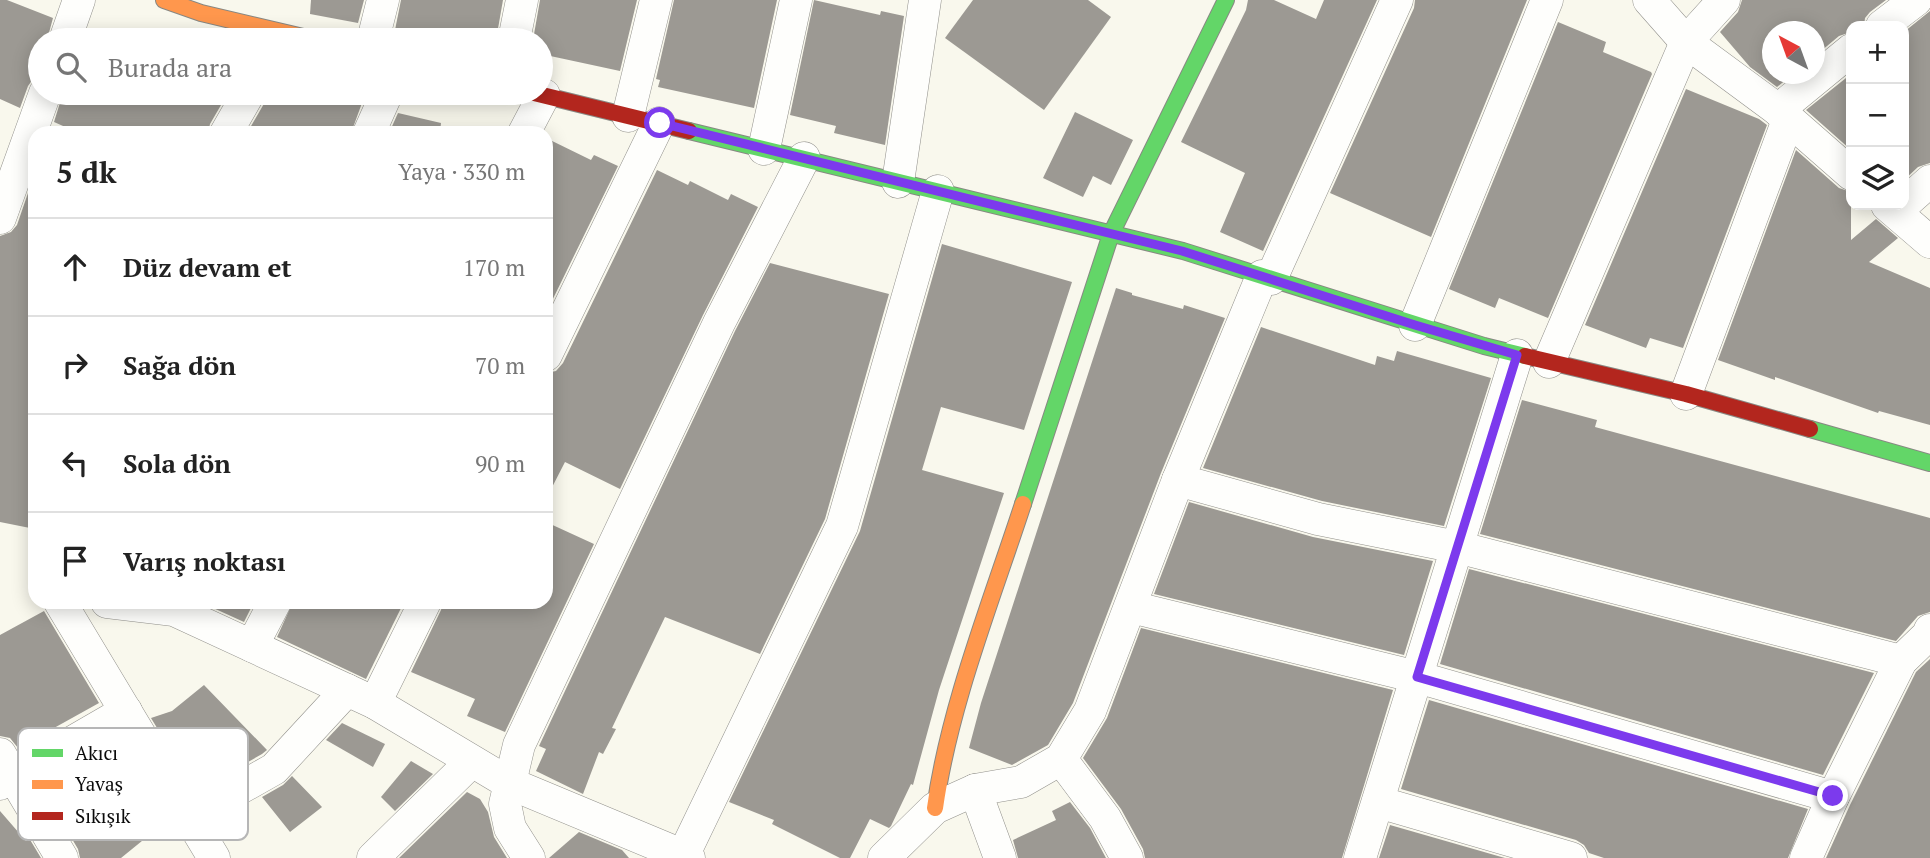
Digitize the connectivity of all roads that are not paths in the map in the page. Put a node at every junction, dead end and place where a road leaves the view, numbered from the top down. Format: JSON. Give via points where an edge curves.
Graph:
{"nodes":[{"id":1,"x":79,"y":0,"type":"edge"},
{"id":2,"x":164,"y":0,"type":"edge"},
{"id":3,"x":383,"y":0,"type":"edge"},
{"id":4,"x":522,"y":0,"type":"edge"},
{"id":5,"x":656,"y":0,"type":"edge"},
{"id":6,"x":796,"y":0,"type":"edge"},
{"id":7,"x":925,"y":0,"type":"edge"},
{"id":8,"x":1226,"y":0,"type":"edge"},
{"id":9,"x":1397,"y":0,"type":"edge"},
{"id":10,"x":1547,"y":0,"type":"edge"},
{"id":11,"x":1648,"y":0,"type":"edge"},
{"id":12,"x":1724,"y":0,"type":"edge"},
{"id":13,"x":1916,"y":0,"type":"edge"},
{"id":14,"x":236,"y":10,"type":"edge"},
{"id":15,"x":1889,"y":21,"type":"edge"},
{"id":16,"x":69,"y":28,"type":"edge"},
{"id":17,"x":267,"y":28,"type":"edge"},
{"id":18,"x":376,"y":28,"type":"edge"},
{"id":19,"x":516,"y":28,"type":"edge"},
{"id":20,"x":1686,"y":42,"type":"junction"},
{"id":21,"x":1846,"y":55,"type":"edge"},
{"id":22,"x":553,"y":97,"type":"edge"},
{"id":23,"x":42,"y":105,"type":"edge"},
{"id":24,"x":242,"y":105,"type":"edge"},
{"id":25,"x":382,"y":105,"type":"edge"},
{"id":26,"x":535,"y":105,"type":"edge"},
{"id":27,"x":1783,"y":115,"type":"junction"},
{"id":28,"x":628,"y":116,"type":"junction"},
{"id":29,"x":660,"y":123,"type":"junction"},
{"id":30,"x":34,"y":126,"type":"edge"},
{"id":31,"x":230,"y":126,"type":"edge"},
{"id":32,"x":372,"y":126,"type":"edge"},
{"id":33,"x":527,"y":126,"type":"edge"},
{"id":34,"x":28,"y":142,"type":"edge"},
{"id":35,"x":764,"y":149,"type":"junction"},
{"id":36,"x":804,"y":158,"type":"junction"},
{"id":37,"x":1846,"y":170,"type":"edge"},
{"id":38,"x":1930,"y":181,"type":"edge"},
{"id":39,"x":898,"y":182,"type":"junction"},
{"id":40,"x":938,"y":191,"type":"junction"},
{"id":41,"x":1909,"y":197,"type":"edge"},
{"id":42,"x":1901,"y":210,"type":"edge"},
{"id":43,"x":0,"y":218,"type":"edge"},
{"id":44,"x":1111,"y":233,"type":"junction"},
{"id":45,"x":1930,"y":242,"type":"edge"},
{"id":46,"x":1267,"y":278,"type":"junction"},
{"id":47,"x":1415,"y":325,"type":"junction"},
{"id":48,"x":553,"y":341,"type":"edge"},
{"id":49,"x":1517,"y":355,"type":"junction"},
{"id":50,"x":1549,"y":362,"type":"junction"},
{"id":51,"x":1686,"y":394,"type":"junction"},
{"id":52,"x":1930,"y":463,"type":"edge"},
{"id":53,"x":1178,"y":480,"type":"junction"},
{"id":54,"x":1457,"y":547,"type":"junction"},
{"id":55,"x":1131,"y":607,"type":"junction"},
{"id":56,"x":64,"y":609,"type":"edge"},
{"id":57,"x":181,"y":609,"type":"edge"},
{"id":58,"x":271,"y":609,"type":"edge"},
{"id":59,"x":422,"y":609,"type":"edge"},
{"id":60,"x":1930,"y":630,"type":"edge"},
{"id":61,"x":252,"y":646,"type":"junction"},
{"id":62,"x":1901,"y":661,"type":"junction"},
{"id":63,"x":1417,"y":677,"type":"junction"},
{"id":64,"x":347,"y":690,"type":"junction"},
{"id":65,"x":375,"y":703,"type":"junction"},
{"id":66,"x":126,"y":711,"type":"junction"},
{"id":67,"x":92,"y":728,"type":"edge"},
{"id":68,"x":136,"y":728,"type":"edge"},
{"id":69,"x":1061,"y":759,"type":"junction"},
{"id":70,"x":471,"y":762,"type":"junction"},
{"id":71,"x":4,"y":772,"type":"edge"},
{"id":72,"x":509,"y":783,"type":"junction"},
{"id":73,"x":248,"y":784,"type":"edge"},
{"id":74,"x":975,"y":790,"type":"junction"},
{"id":75,"x":18,"y":793,"type":"edge"},
{"id":76,"x":1833,"y":796,"type":"junction"},
{"id":77,"x":1378,"y":802,"type":"junction"},
{"id":78,"x":935,"y":808,"type":"junction"},
{"id":79,"x":50,"y":840,"type":"edge"},
{"id":80,"x":203,"y":840,"type":"edge"},
{"id":81,"x":686,"y":857,"type":"edge"},
{"id":82,"x":62,"y":858,"type":"edge"},
{"id":83,"x":214,"y":858,"type":"edge"},
{"id":84,"x":373,"y":858,"type":"edge"},
{"id":85,"x":529,"y":858,"type":"edge"},
{"id":86,"x":884,"y":858,"type":"edge"},
{"id":87,"x":1000,"y":858,"type":"edge"},
{"id":88,"x":1127,"y":858,"type":"edge"},
{"id":89,"x":1360,"y":858,"type":"edge"},
{"id":90,"x":1571,"y":858,"type":"edge"},
{"id":91,"x":1806,"y":858,"type":"edge"}],
"edges":[{"from":1,"to":16,"type":"street"},
{"from":2,"to":14,"type":"street","via":[[201,13]]},
{"from":3,"to":18,"type":"street"},
{"from":4,"to":19,"type":"street"},
{"from":5,"to":28,"type":"street"},
{"from":6,"to":35,"type":"street"},
{"from":7,"to":39,"type":"street"},
{"from":8,"to":44,"type":"street"},
{"from":9,"to":46,"type":"street"},
{"from":10,"to":47,"type":"street"},
{"from":11,"to":20,"type":"street"},
{"from":12,"to":20,"type":"street"},
{"from":13,"to":15,"type":"street"},
{"from":14,"to":17,"type":"street"},
{"from":20,"to":27,"type":"street"},
{"from":20,"to":50,"type":"street"},
{"from":21,"to":27,"type":"street"},
{"from":22,"to":28,"type":"street"},
{"from":23,"to":30,"type":"street"},
{"from":24,"to":31,"type":"street"},
{"from":25,"to":32,"type":"street"},
{"from":26,"to":33,"type":"street"},
{"from":27,"to":37,"type":"street"},
{"from":27,"to":51,"type":"street"},
{"from":28,"to":29,"type":"street"},
{"from":29,"to":35,"type":"street"},
{"from":29,"to":48,"type":"street"},
{"from":34,"to":43,"type":"street"},
{"from":35,"to":36,"type":"street"},
{"from":36,"to":39,"type":"street"},
{"from":36,"to":72,"type":"street","via":[[719,323],[525,732]]},
{"from":38,"to":41,"type":"street"},
{"from":39,"to":40,"type":"street"},
{"from":40,"to":44,"type":"street"},
{"from":40,"to":81,"type":"street","via":[[842,526]]},
{"from":42,"to":45,"type":"street"},
{"from":44,"to":46,"type":"street"},
{"from":44,"to":78,"type":"street","via":[[960,697]]},
{"from":46,"to":47,"type":"street"},
{"from":46,"to":53,"type":"street"},
{"from":47,"to":49,"type":"street"},
{"from":49,"to":50,"type":"street"},
{"from":49,"to":54,"type":"street"},
{"from":50,"to":51,"type":"street"},
{"from":51,"to":52,"type":"street"},
{"from":53,"to":54,"type":"street","via":[[1318,519]]},
{"from":53,"to":55,"type":"street"},
{"from":54,"to":62,"type":"street"},
{"from":54,"to":63,"type":"street"},
{"from":55,"to":63,"type":"street"},
{"from":55,"to":69,"type":"street","via":[[1090,711]]},
{"from":56,"to":66,"type":"street"},
{"from":57,"to":61,"type":"street"},
{"from":58,"to":61,"type":"street"},
{"from":59,"to":65,"type":"street"},
{"from":60,"to":62,"type":"street"},
{"from":61,"to":64,"type":"street"},
{"from":62,"to":76,"type":"street"},
{"from":63,"to":76,"type":"street"},
{"from":63,"to":77,"type":"street"},
{"from":64,"to":65,"type":"street"},
{"from":64,"to":73,"type":"street","via":[[274,769]]},
{"from":65,"to":70,"type":"street"},
{"from":66,"to":67,"type":"street"},
{"from":66,"to":68,"type":"street"},
{"from":69,"to":74,"type":"street","via":[[1021,782]]},
{"from":69,"to":88,"type":"street","via":[[1105,818]]},
{"from":70,"to":72,"type":"street"},
{"from":70,"to":84,"type":"street"},
{"from":71,"to":75,"type":"street"},
{"from":72,"to":81,"type":"street"},
{"from":72,"to":85,"type":"street","via":[[506,817]]},
{"from":74,"to":78,"type":"street"},
{"from":74,"to":87,"type":"street"},
{"from":76,"to":91,"type":"street"},
{"from":77,"to":89,"type":"street"},
{"from":77,"to":90,"type":"street"},
{"from":78,"to":86,"type":"street"},
{"from":79,"to":82,"type":"street"},
{"from":80,"to":83,"type":"street"}]}
